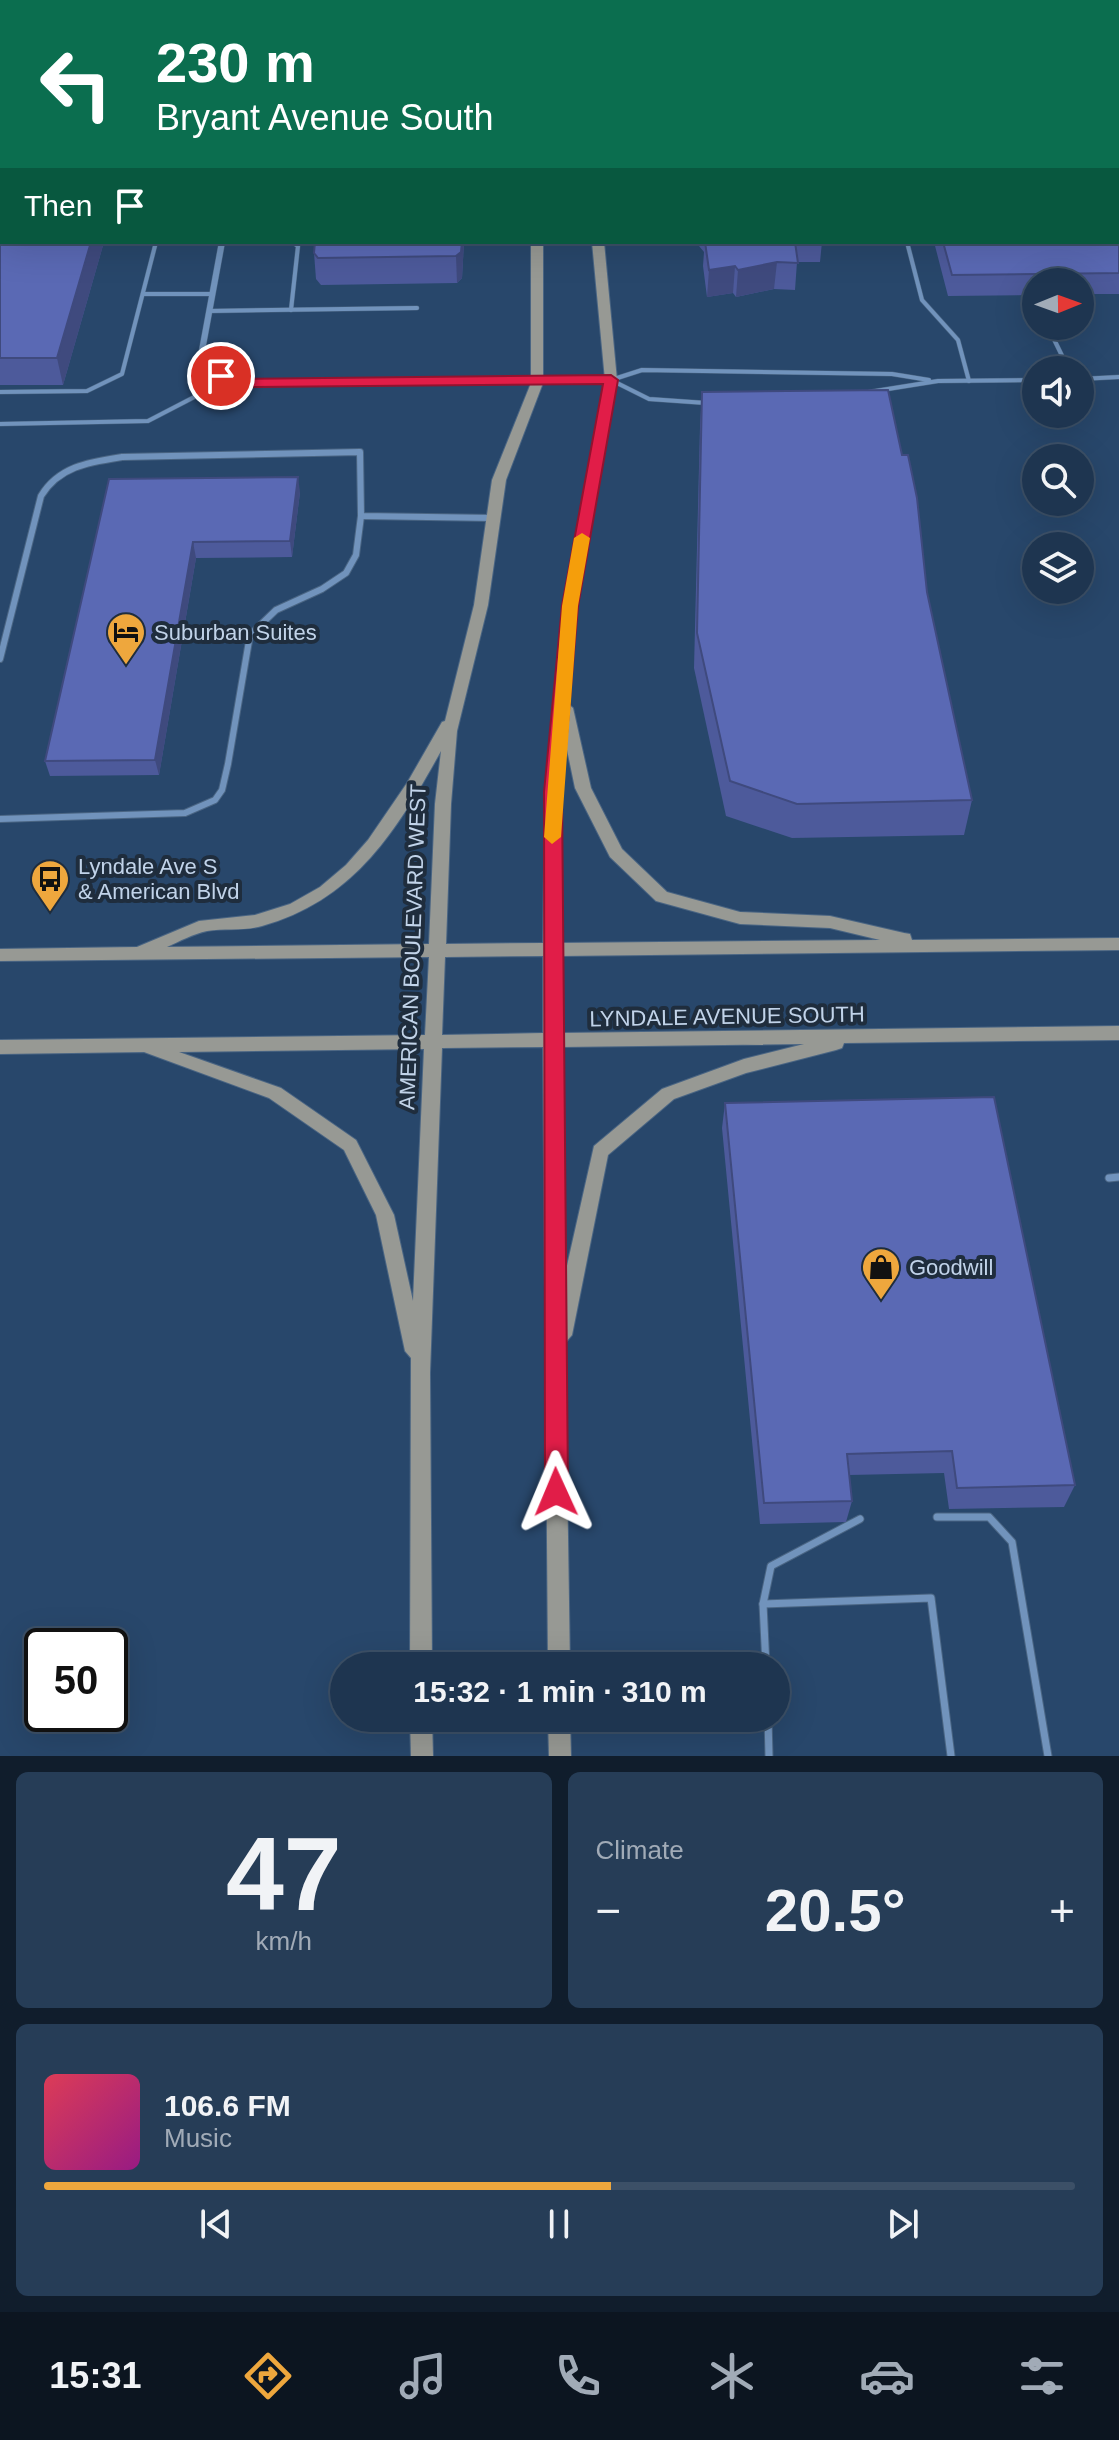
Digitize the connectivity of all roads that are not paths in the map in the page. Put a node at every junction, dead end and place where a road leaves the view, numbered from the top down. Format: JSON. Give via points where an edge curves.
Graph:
{"nodes":[{"id":1,"x":156,"y":244,"type":"edge"},
{"id":2,"x":222,"y":244,"type":"edge"},
{"id":3,"x":295,"y":244,"type":"edge"},
{"id":4,"x":537,"y":244,"type":"edge"},
{"id":5,"x":598,"y":244,"type":"edge"},
{"id":6,"x":908,"y":244,"type":"edge"},
{"id":7,"x":143,"y":294,"type":"junction"},
{"id":8,"x":212,"y":294,"type":"junction"},
{"id":9,"x":417,"y":308,"type":"dead end"},
{"id":10,"x":291,"y":310,"type":"junction"},
{"id":11,"x":209,"y":311,"type":"junction"},
{"id":12,"x":1119,"y":377,"type":"edge"},
{"id":13,"x":1094,"y":378,"type":"edge"},
{"id":14,"x":229,"y":379,"type":"junction"},
{"id":15,"x":611,"y":380,"type":"junction"},
{"id":16,"x":1022,"y":380,"type":"edge"},
{"id":17,"x":938,"y":381,"type":"junction"},
{"id":18,"x":969,"y":381,"type":"junction"},
{"id":19,"x":537,"y":383,"type":"junction"},
{"id":20,"x":0,"y":392,"type":"edge"},
{"id":21,"x":865,"y":392,"type":"edge"},
{"id":22,"x":715,"y":402,"type":"edge"},
{"id":23,"x":0,"y":424,"type":"edge"},
{"id":24,"x":361,"y":516,"type":"junction"},
{"id":25,"x":494,"y":518,"type":"junction"},
{"id":26,"x":0,"y":659,"type":"edge"},
{"id":27,"x":563,"y":693,"type":"junction"},
{"id":28,"x":456,"y":711,"type":"junction"},
{"id":29,"x":0,"y":819,"type":"edge"},
{"id":30,"x":1119,"y":944,"type":"edge"},
{"id":31,"x":929,"y":945,"type":"junction"},
{"id":32,"x":551,"y":948,"type":"junction"},
{"id":33,"x":437,"y":949,"type":"junction"},
{"id":34,"x":134,"y":954,"type":"junction"},
{"id":35,"x":0,"y":955,"type":"edge"},
{"id":36,"x":1119,"y":1033,"type":"edge"},
{"id":37,"x":864,"y":1036,"type":"junction"},
{"id":38,"x":553,"y":1040,"type":"junction"},
{"id":39,"x":434,"y":1041,"type":"junction"},
{"id":40,"x":138,"y":1045,"type":"junction"},
{"id":41,"x":0,"y":1047,"type":"edge"},
{"id":42,"x":1119,"y":1177,"type":"edge"},
{"id":43,"x":1109,"y":1178,"type":"dead end"},
{"id":44,"x":555,"y":1368,"type":"junction"},
{"id":45,"x":420,"y":1373,"type":"junction"},
{"id":46,"x":937,"y":1517,"type":"dead end"},
{"id":47,"x":860,"y":1519,"type":"dead end"},
{"id":48,"x":763,"y":1604,"type":"junction"},
{"id":49,"x":421,"y":1652,"type":"edge"},
{"id":50,"x":559,"y":1652,"type":"edge"},
{"id":51,"x":765,"y":1652,"type":"edge"},
{"id":52,"x":421,"y":1732,"type":"edge"},
{"id":53,"x":559,"y":1732,"type":"edge"},
{"id":54,"x":768,"y":1732,"type":"edge"},
{"id":55,"x":422,"y":1756,"type":"edge"},
{"id":56,"x":560,"y":1756,"type":"edge"},
{"id":57,"x":769,"y":1756,"type":"edge"},
{"id":58,"x":951,"y":1756,"type":"edge"},
{"id":59,"x":1048,"y":1756,"type":"edge"}],
"edges":[{"from":1,"to":7,"type":"lane"},
{"from":2,"to":8,"type":"street"},
{"from":3,"to":10,"type":"lane"},
{"from":4,"to":19,"type":"main road","name":"AMERICAN BOULEVARD WEST"},
{"from":5,"to":15,"type":"main road"},
{"from":6,"to":18,"type":"lane","via":[[922,300],[958,340]]},
{"from":7,"to":8,"type":"lane"},
{"from":7,"to":20,"type":"lane","via":[[122,374],[87,391]]},
{"from":8,"to":11,"type":"street"},
{"from":9,"to":10,"type":"lane"},
{"from":10,"to":11,"type":"lane"},
{"from":11,"to":14,"type":"street","via":[[201,356]]},
{"from":12,"to":13,"type":"lane"},
{"from":14,"to":19,"type":"street"},
{"from":14,"to":23,"type":"lane","via":[[148,421]]},
{"from":15,"to":17,"type":"lane","via":[[642,370],[892,374]]},
{"from":15,"to":19,"type":"street"},
{"from":15,"to":22,"type":"lane","via":[[649,399]]},
{"from":15,"to":27,"type":"main road","via":[[570,606]]},
{"from":16,"to":18,"type":"lane"},
{"from":17,"to":18,"type":"lane"},
{"from":17,"to":21,"type":"lane"},
{"from":19,"to":25,"type":"main road","name":"AMERICAN BOULEVARD WEST","via":[[499,480]]},
{"from":24,"to":25,"type":"lane"},
{"from":24,"to":26,"type":"lane","via":[[360,452],[122,457],[85,463],[47,481]]},
{"from":24,"to":29,"type":"lane","via":[[354,560],[343,577],[261,617],[250,635],[228,764],[215,800],[185,813]]},
{"from":25,"to":28,"type":"main road","name":"AMERICAN BOULEVARD WEST","via":[[481,605]]},
{"from":27,"to":31,"type":"main road","via":[[583,788],[616,853],[662,897],[740,918],[830,922]]},
{"from":27,"to":32,"type":"main road","via":[[553,792]]},
{"from":28,"to":33,"type":"main road","name":"AMERICAN BOULEVARD WEST","via":[[443,804]]},
{"from":28,"to":34,"type":"main road","via":[[372,850],[327,894],[262,920],[205,925]]},
{"from":30,"to":31,"type":"main road"},
{"from":31,"to":32,"type":"main road"},
{"from":32,"to":33,"type":"main road"},
{"from":32,"to":38,"type":"main road"},
{"from":33,"to":34,"type":"main road"},
{"from":33,"to":39,"type":"main road","name":"AMERICAN BOULEVARD WEST"},
{"from":34,"to":35,"type":"main road"},
{"from":36,"to":37,"type":"main road","name":"LYNDALE AVENUE SOUTH"},
{"from":37,"to":38,"type":"main road","name":"LYNDALE AVENUE SOUTH"},
{"from":37,"to":44,"type":"main road","via":[[744,1066],[668,1094],[600,1151]]},
{"from":38,"to":39,"type":"main road","name":"LYNDALE AVENUE SOUTH"},
{"from":38,"to":44,"type":"main road"},
{"from":39,"to":40,"type":"main road","name":"LYNDALE AVENUE SOUTH"},
{"from":39,"to":45,"type":"main road","name":"AMERICAN BOULEVARD WEST"},
{"from":40,"to":41,"type":"main road","name":"LYNDALE AVENUE SOUTH"},
{"from":40,"to":45,"type":"main road","via":[[275,1093],[350,1145],[385,1215]]},
{"from":42,"to":43,"type":"lane"},
{"from":44,"to":50,"type":"main road"},
{"from":45,"to":49,"type":"main road","name":"AMERICAN BOULEVARD WEST"},
{"from":46,"to":59,"type":"lane","via":[[989,1517],[1012,1542]]},
{"from":47,"to":48,"type":"lane","via":[[771,1566]]},
{"from":48,"to":51,"type":"lane"},
{"from":48,"to":58,"type":"lane","via":[[931,1598]]},
{"from":52,"to":55,"type":"main road"},
{"from":53,"to":56,"type":"main road"},
{"from":54,"to":57,"type":"lane"}]}
